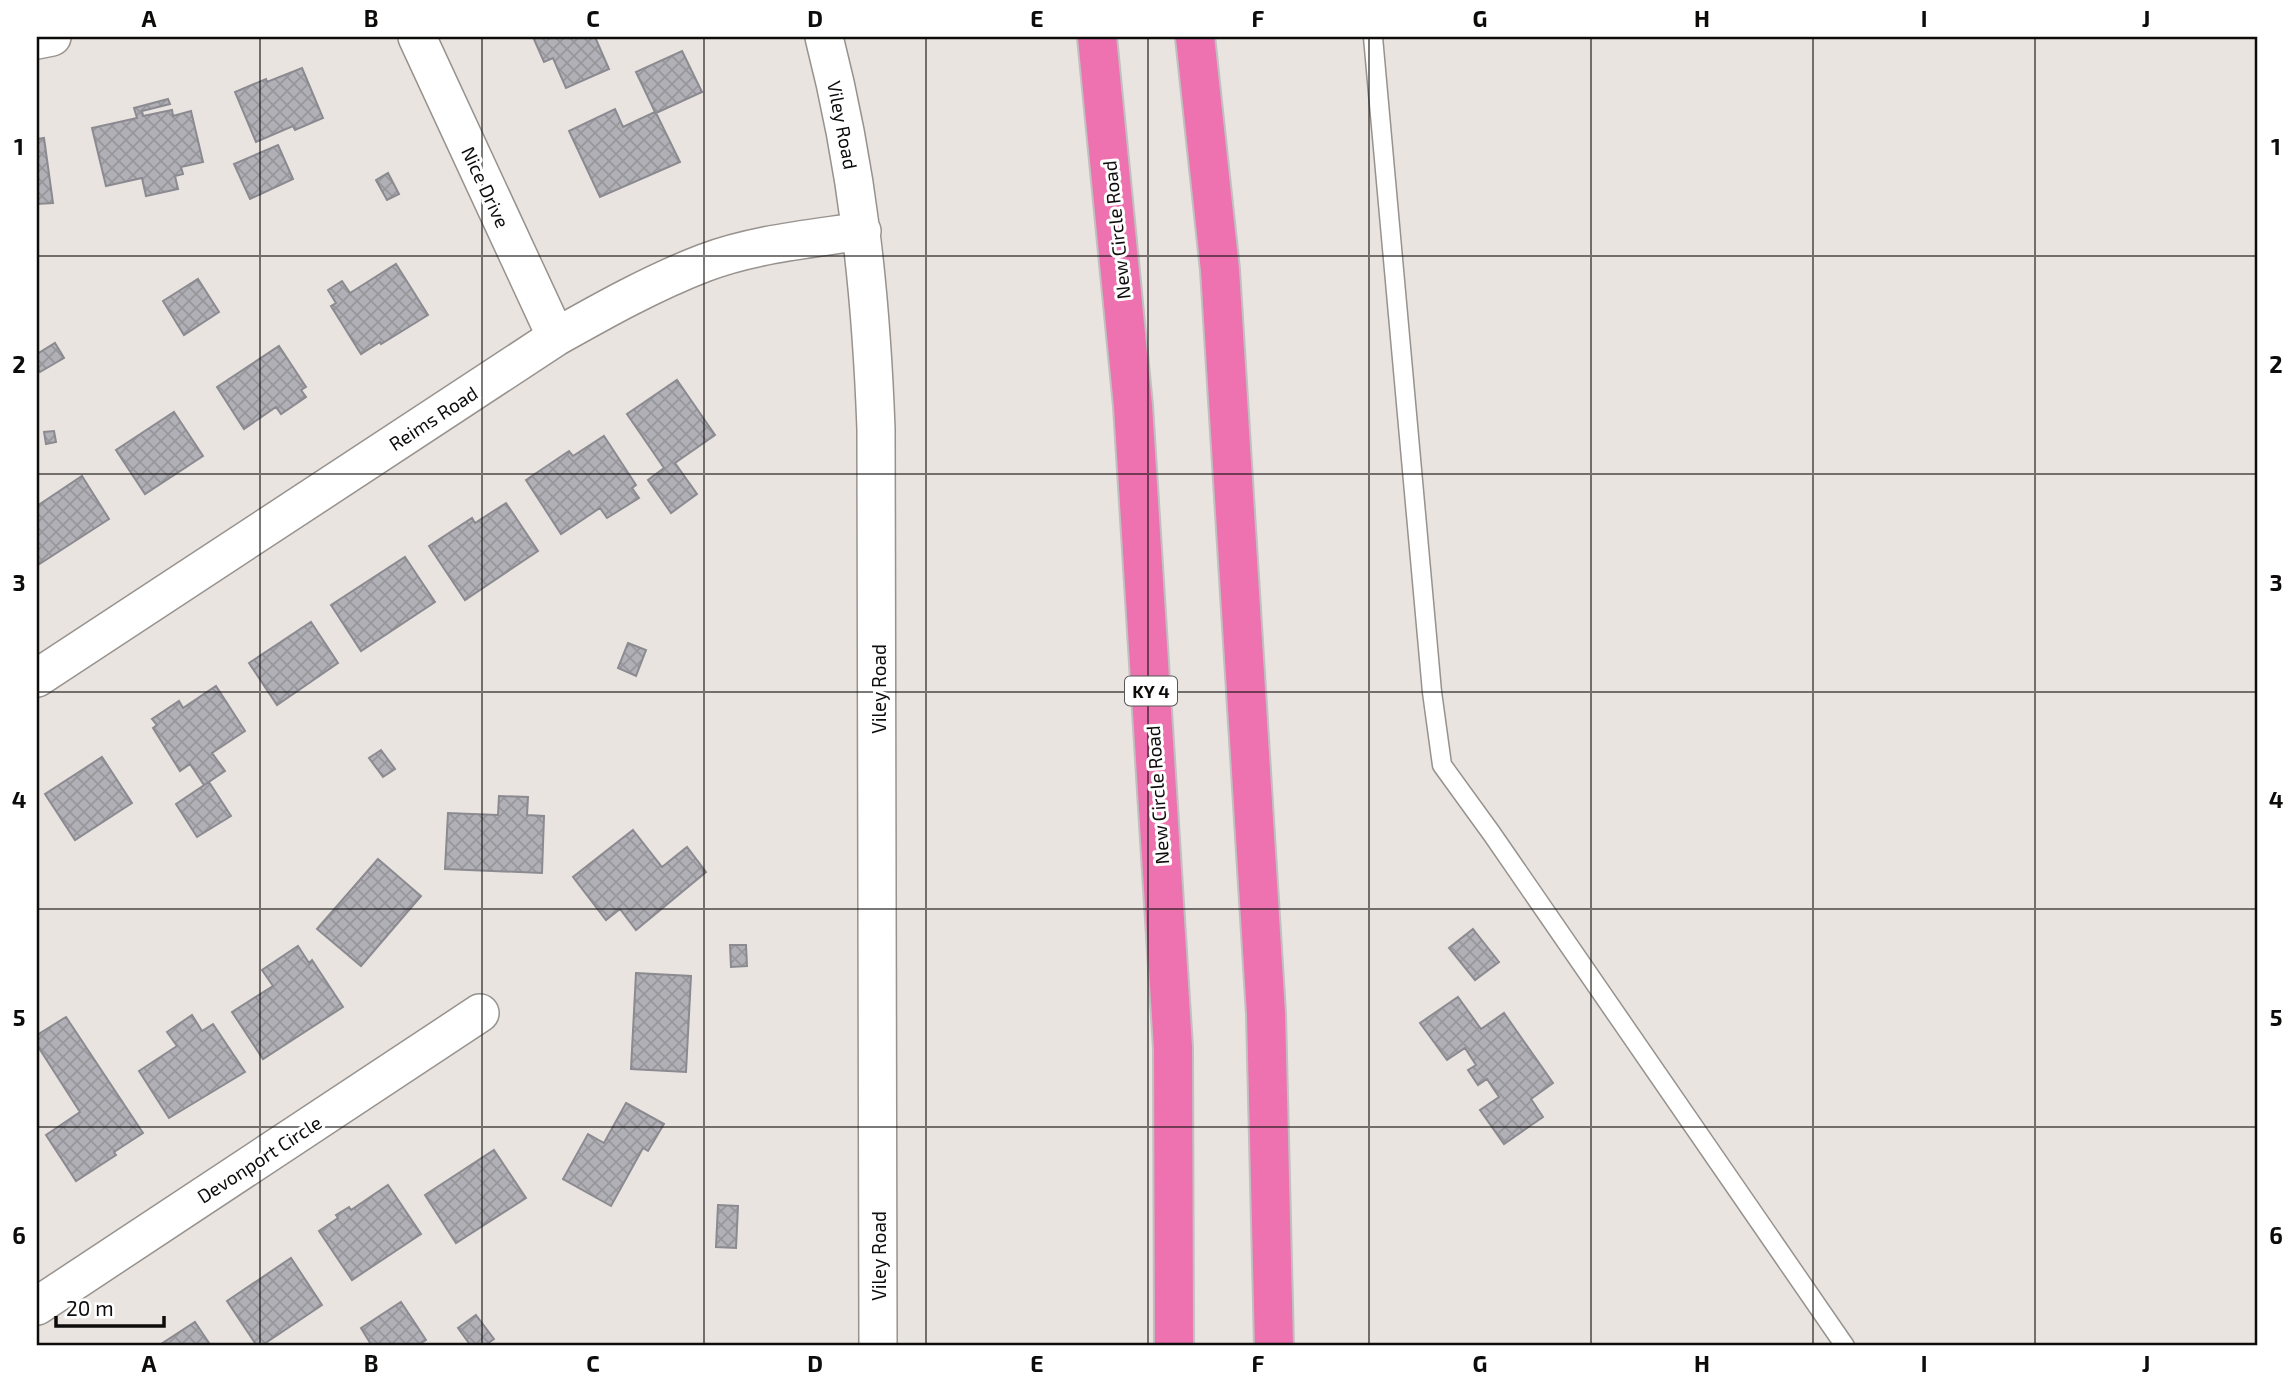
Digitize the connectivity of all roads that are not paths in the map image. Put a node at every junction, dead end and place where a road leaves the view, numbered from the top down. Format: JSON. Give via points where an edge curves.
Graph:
{"nodes":[{"id":1,"x":52,"y":37,"type":"edge"},
{"id":2,"x":417,"y":37,"type":"edge"},
{"id":3,"x":824,"y":37,"type":"edge"},
{"id":4,"x":1097,"y":37,"type":"edge"},
{"id":5,"x":1195,"y":37,"type":"edge"},
{"id":6,"x":1373,"y":37,"type":"edge"},
{"id":7,"x":37,"y":40,"type":"edge"},
{"id":8,"x":862,"y":232,"type":"junction"},
{"id":9,"x":555,"y":337,"type":"junction"},
{"id":10,"x":37,"y":678,"type":"edge"},
{"id":11,"x":480,"y":1013,"type":"dead end"},
{"id":12,"x":37,"y":1306,"type":"edge"},
{"id":13,"x":878,"y":1346,"type":"edge"},
{"id":14,"x":1174,"y":1346,"type":"edge"},
{"id":15,"x":1274,"y":1346,"type":"edge"},
{"id":16,"x":1845,"y":1346,"type":"edge"}],
"edges":[{"from":1,"to":7,"type":"street"},
{"from":2,"to":9,"type":"street","name":"Nice Drive"},
{"from":3,"to":8,"type":"street","name":"Viley Road"},
{"from":4,"to":14,"type":"highway","name":"New Circle Road","number":"KY 4","via":[[1133,406],[1173,1048]]},
{"from":5,"to":15,"type":"highway","via":[[1220,270],[1262,946]]},
{"from":6,"to":16,"type":"lane","via":[[1442,765]]},
{"from":8,"to":9,"type":"street","name":"Reims Road","via":[[779,243],[707,262],[634,293]]},
{"from":8,"to":13,"type":"street","name":"Viley Road","via":[[876,429]]},
{"from":9,"to":10,"type":"street","name":"Reims Road"},
{"from":11,"to":12,"type":"street","name":"Devonport Circle"}]}
